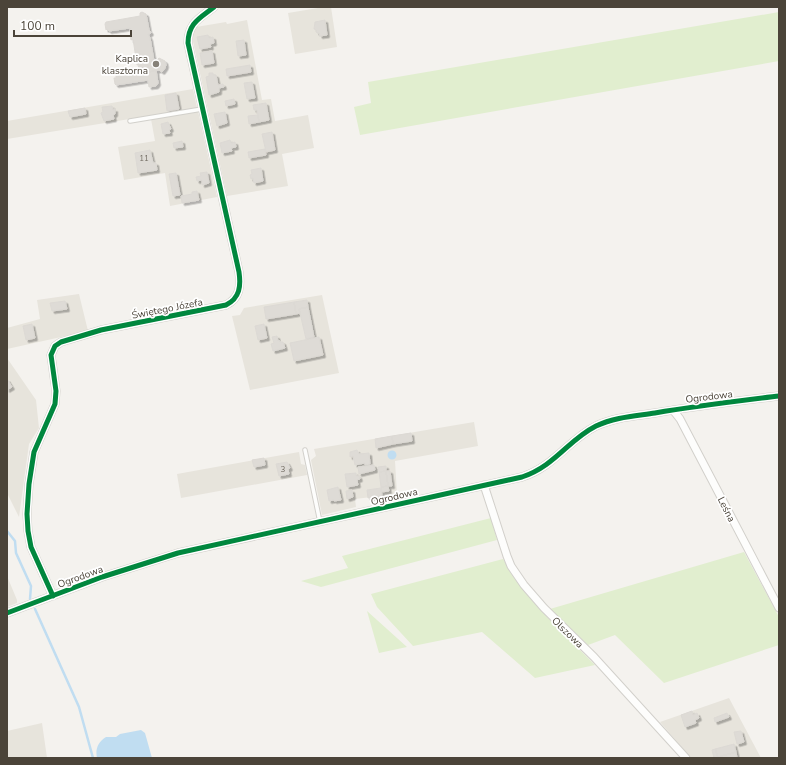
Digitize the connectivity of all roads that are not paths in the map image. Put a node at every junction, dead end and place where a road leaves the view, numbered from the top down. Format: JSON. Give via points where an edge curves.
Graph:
{"nodes":[{"id":1,"x":214,"y":7,"type":"edge"},
{"id":2,"x":202,"y":109,"type":"junction"},
{"id":3,"x":130,"y":121,"type":"dead end"},
{"id":4,"x":779,"y":396,"type":"edge"},
{"id":5,"x":673,"y":410,"type":"junction"},
{"id":6,"x":305,"y":450,"type":"dead end"},
{"id":7,"x":484,"y":485,"type":"junction"},
{"id":8,"x":320,"y":522,"type":"junction"},
{"id":9,"x":53,"y":596,"type":"junction"},
{"id":10,"x":779,"y":608,"type":"edge"},
{"id":11,"x":7,"y":613,"type":"edge"},
{"id":12,"x":686,"y":758,"type":"edge"}],
"edges":[{"from":1,"to":2,"type":"street","name":"Świętego Józefa","via":[[194,24],[188,37]]},
{"from":2,"to":3,"type":"lane"},
{"from":2,"to":9,"type":"street","name":"Świętego Józefa","via":[[239,272],[238,293],[234,300],[222,307],[101,330],[61,342],[54,348],[50,357],[56,386],[55,404],[34,452],[27,514],[33,553]]},
{"from":4,"to":5,"type":"street","name":"Ogrodowa"},
{"from":5,"to":7,"type":"street","name":"Ogrodowa","via":[[621,418],[602,424],[585,433],[536,471],[522,477]]},
{"from":5,"to":10,"type":"street","name":"Leśna"},
{"from":6,"to":8,"type":"lane"},
{"from":7,"to":8,"type":"street","name":"Ogrodowa"},
{"from":7,"to":12,"type":"street","name":"Olszowa","via":[[511,566],[524,584],[549,613],[600,662]]},
{"from":8,"to":9,"type":"street","name":"Ogrodowa","via":[[178,553],[102,577]]},
{"from":9,"to":11,"type":"street","name":"Ogrodowa"}]}
